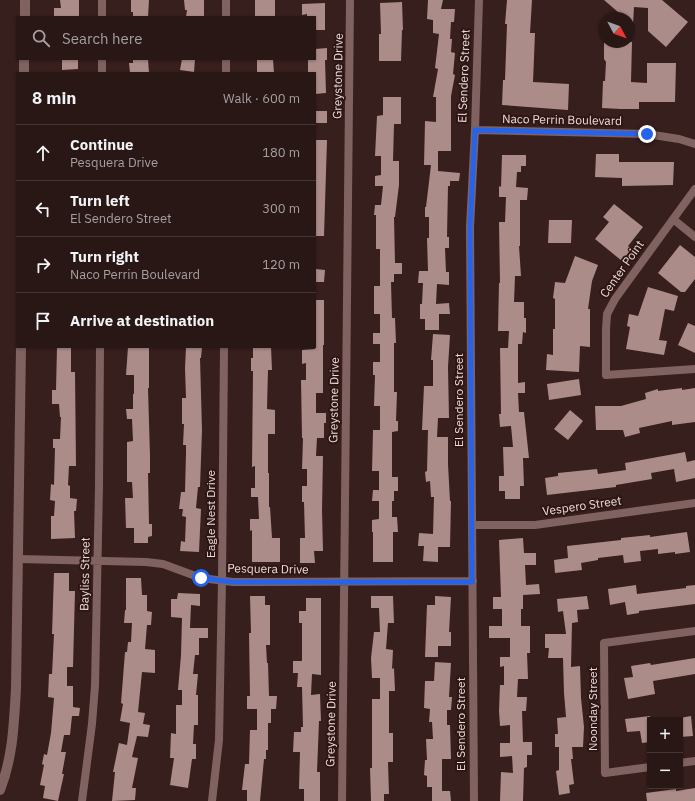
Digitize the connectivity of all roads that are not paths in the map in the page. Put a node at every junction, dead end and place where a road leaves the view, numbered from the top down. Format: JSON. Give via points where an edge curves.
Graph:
{"nodes":[{"id":1,"x":25,"y":0,"type":"edge"},
{"id":2,"x":102,"y":0,"type":"edge"},
{"id":3,"x":226,"y":0,"type":"edge"},
{"id":4,"x":350,"y":0,"type":"edge"},
{"id":5,"x":479,"y":0,"type":"edge"},
{"id":6,"x":24,"y":16,"type":"edge"},
{"id":7,"x":102,"y":16,"type":"edge"},
{"id":8,"x":226,"y":16,"type":"edge"},
{"id":9,"x":24,"y":60,"type":"edge"},
{"id":10,"x":102,"y":60,"type":"edge"},
{"id":11,"x":226,"y":60,"type":"edge"},
{"id":12,"x":24,"y":72,"type":"edge"},
{"id":13,"x":102,"y":72,"type":"edge"},
{"id":14,"x":226,"y":72,"type":"edge"},
{"id":15,"x":475,"y":130,"type":"junction"},
{"id":16,"x":695,"y":144,"type":"edge"},
{"id":17,"x":695,"y":189,"type":"edge"},
{"id":18,"x":673,"y":219,"type":"junction"},
{"id":19,"x":695,"y":237,"type":"edge"},
{"id":20,"x":21,"y":348,"type":"edge"},
{"id":21,"x":100,"y":348,"type":"edge"},
{"id":22,"x":224,"y":348,"type":"edge"},
{"id":23,"x":695,"y":369,"type":"edge"},
{"id":24,"x":695,"y":503,"type":"edge"},
{"id":25,"x":472,"y":525,"type":"junction"},
{"id":26,"x":18,"y":558,"type":"junction"},
{"id":27,"x":98,"y":560,"type":"junction"},
{"id":28,"x":222,"y":581,"type":"junction"},
{"id":29,"x":345,"y":582,"type":"junction"},
{"id":30,"x":472,"y":582,"type":"junction"},
{"id":31,"x":695,"y":631,"type":"edge"},
{"id":32,"x":695,"y":761,"type":"edge"},
{"id":33,"x":683,"y":763,"type":"edge"},
{"id":34,"x":647,"y":767,"type":"edge"},
{"id":35,"x":0,"y":790,"type":"edge"},
{"id":36,"x":82,"y":801,"type":"edge"},
{"id":37,"x":212,"y":801,"type":"edge"},
{"id":38,"x":342,"y":801,"type":"edge"},
{"id":39,"x":474,"y":801,"type":"edge"}],
"edges":[{"from":1,"to":6,"type":"street"},
{"from":2,"to":7,"type":"street"},
{"from":3,"to":8,"type":"street"},
{"from":4,"to":29,"type":"street","name":"Greystone Drive"},
{"from":5,"to":15,"type":"street","name":"El Sendero Street"},
{"from":9,"to":12,"type":"street"},
{"from":10,"to":13,"type":"street"},
{"from":11,"to":14,"type":"street"},
{"from":15,"to":16,"type":"street","name":"Naco Perrin Boulevard","via":[[647,134]]},
{"from":15,"to":25,"type":"street","name":"El Sendero Street","via":[[470,227]]},
{"from":17,"to":18,"type":"street","name":"Center Point"},
{"from":18,"to":19,"type":"street"},
{"from":18,"to":23,"type":"street","name":"Center Point","via":[[614,299],[607,314],[606,375]]},
{"from":20,"to":26,"type":"street"},
{"from":21,"to":27,"type":"street","name":"Bayliss Street"},
{"from":22,"to":28,"type":"street","name":"Eagle Nest Drive"},
{"from":24,"to":25,"type":"street","name":"Vespero Street","via":[[535,525]]},
{"from":25,"to":30,"type":"street","name":"El Sendero Street"},
{"from":26,"to":27,"type":"street","name":"Pesquera Drive"},
{"from":26,"to":35,"type":"street","via":[[13,736],[10,758]]},
{"from":27,"to":28,"type":"street","name":"Pesquera Drive","via":[[163,564],[191,576]]},
{"from":27,"to":36,"type":"street","name":"Bayliss Street","via":[[95,693]]},
{"from":28,"to":29,"type":"street","name":"Pesquera Drive"},
{"from":28,"to":37,"type":"street","name":"Eagle Nest Drive","via":[[219,740]]},
{"from":29,"to":30,"type":"street","name":"Pesquera Drive"},
{"from":29,"to":38,"type":"street","name":"Greystone Drive"},
{"from":30,"to":39,"type":"street","name":"El Sendero Street"},
{"from":31,"to":34,"type":"street","name":"Noonday Street","via":[[604,644],[605,774]]},
{"from":32,"to":33,"type":"street"}]}
